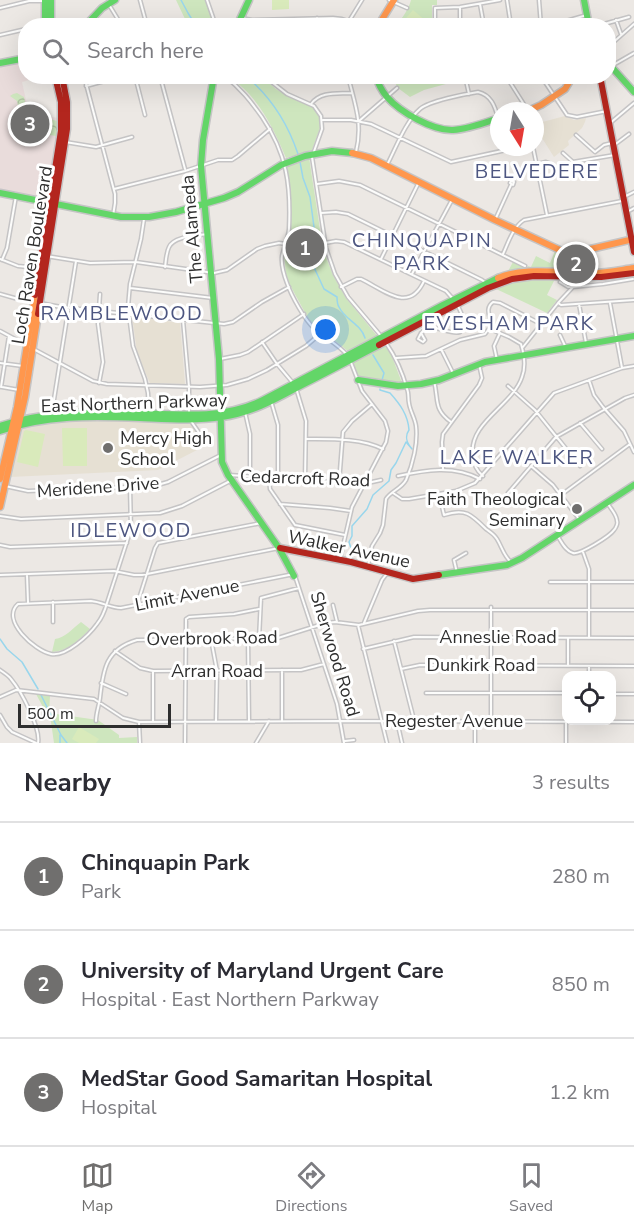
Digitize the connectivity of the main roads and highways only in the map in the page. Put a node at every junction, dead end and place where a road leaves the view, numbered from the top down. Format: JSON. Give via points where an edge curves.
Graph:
{"nodes":[{"id":1,"x":45,"y":0,"type":"edge"},
{"id":2,"x":51,"y":0,"type":"edge"},
{"id":3,"x":249,"y":0,"type":"edge"},
{"id":4,"x":584,"y":0,"type":"edge"},
{"id":5,"x":392,"y":1,"type":"edge"},
{"id":6,"x":112,"y":2,"type":"edge"},
{"id":7,"x":47,"y":18,"type":"edge"},
{"id":8,"x":49,"y":18,"type":"edge"},
{"id":9,"x":92,"y":18,"type":"edge"},
{"id":10,"x":240,"y":18,"type":"edge"},
{"id":11,"x":382,"y":18,"type":"edge"},
{"id":12,"x":588,"y":18,"type":"edge"},
{"id":13,"x":18,"y":60,"type":"edge"},
{"id":14,"x":0,"y":63,"type":"edge"},
{"id":15,"x":616,"y":72,"type":"edge"},
{"id":16,"x":57,"y":84,"type":"edge"},
{"id":17,"x":64,"y":84,"type":"edge"},
{"id":18,"x":213,"y":84,"type":"edge"},
{"id":19,"x":378,"y":84,"type":"edge"},
{"id":20,"x":568,"y":84,"type":"edge"},
{"id":21,"x":601,"y":84,"type":"edge"},
{"id":22,"x":634,"y":92,"type":"edge"},
{"id":23,"x":544,"y":103,"type":"edge"},
{"id":24,"x":490,"y":120,"type":"edge"},
{"id":25,"x":62,"y":142,"type":"junction"},
{"id":26,"x":0,"y":193,"type":"edge"},
{"id":27,"x":52,"y":203,"type":"junction"},
{"id":28,"x":204,"y":204,"type":"junction"},
{"id":29,"x":633,"y":239,"type":"edge"},
{"id":30,"x":562,"y":251,"type":"junction"},
{"id":31,"x":634,"y":252,"type":"edge"},
{"id":32,"x":634,"y":273,"type":"edge"},
{"id":33,"x":563,"y":276,"type":"junction"},
{"id":34,"x":36,"y":302,"type":"junction"},
{"id":35,"x":455,"y":302,"type":"junction"},
{"id":36,"x":634,"y":336,"type":"edge"},
{"id":37,"x":29,"y":347,"type":"junction"},
{"id":38,"x":358,"y":380,"type":"road end"},
{"id":39,"x":295,"y":386,"type":"junction"},
{"id":40,"x":149,"y":416,"type":"junction"},
{"id":41,"x":221,"y":416,"type":"junction"},
{"id":42,"x":17,"y":422,"type":"junction"},
{"id":43,"x":0,"y":426,"type":"edge"},
{"id":44,"x":0,"y":431,"type":"edge"},
{"id":45,"x":0,"y":478,"type":"edge"},
{"id":46,"x":634,"y":485,"type":"edge"},
{"id":47,"x":1,"y":502,"type":"edge"},
{"id":48,"x":279,"y":548,"type":"junction"},
{"id":49,"x":294,"y":575,"type":"road end"}],
"edges":[{"from":1,"to":7,"type":"main road"},
{"from":2,"to":8,"type":"main road"},
{"from":3,"to":10,"type":"main road"},
{"from":4,"to":12,"type":"main road"},
{"from":5,"to":11,"type":"main road"},
{"from":6,"to":9,"type":"main road"},
{"from":13,"to":14,"type":"main road"},
{"from":15,"to":22,"type":"main road"},
{"from":16,"to":25,"type":"main road","name":"Loch Raven Boulevard"},
{"from":17,"to":25,"type":"main road","name":"Loch Raven Boulevard","via":[[68,124]]},
{"from":18,"to":28,"type":"main road","name":"The Alameda","via":[[201,166]]},
{"from":19,"to":24,"type":"main road","via":[[387,97],[437,128],[449,130]]},
{"from":20,"to":23,"type":"main road"},
{"from":21,"to":29,"type":"main road"},
{"from":25,"to":27,"type":"main road","name":"Loch Raven Boulevard"},
{"from":26,"to":27,"type":"main road"},
{"from":27,"to":28,"type":"main road","via":[[144,219]]},
{"from":27,"to":34,"type":"main road","name":"Loch Raven Boulevard","via":[[38,268]]},
{"from":27,"to":34,"type":"main road","name":"Loch Raven Boulevard","via":[[48,256]]},
{"from":28,"to":30,"type":"main road","via":[[235,194],[285,163],[313,154],[356,152]]},
{"from":28,"to":41,"type":"main road","name":"The Alameda"},
{"from":29,"to":30,"type":"main road","via":[[582,251]]},
{"from":29,"to":31,"type":"main road"},
{"from":30,"to":33,"type":"main road"},
{"from":32,"to":33,"type":"main road","name":"East Northern Parkway"},
{"from":33,"to":35,"type":"main road","name":"East Northern Parkway","via":[[511,279]]},
{"from":33,"to":35,"type":"main road","name":"East Northern Parkway","via":[[537,271],[503,276]]},
{"from":34,"to":37,"type":"main road","name":"Loch Raven Boulevard"},
{"from":35,"to":39,"type":"main road","name":"East Northern Parkway"},
{"from":36,"to":38,"type":"main road","via":[[523,352],[434,381],[405,386]]},
{"from":37,"to":42,"type":"main road","name":"Loch Raven Boulevard"},
{"from":37,"to":42,"type":"main road","name":"Loch Raven Boulevard"},
{"from":39,"to":41,"type":"main road","name":"East Northern Parkway"},
{"from":39,"to":41,"type":"main road","name":"East Northern Parkway","via":[[245,412]]},
{"from":40,"to":41,"type":"main road","name":"East Northern Parkway"},
{"from":40,"to":42,"type":"main road","name":"East Northern Parkway"},
{"from":40,"to":42,"type":"main road","name":"East Northern Parkway","via":[[102,412],[52,414]]},
{"from":41,"to":48,"type":"main road","name":"The Alameda","via":[[223,465]]},
{"from":42,"to":43,"type":"main road","name":"East Northern Parkway"},
{"from":42,"to":44,"type":"main road","name":"East Northern Parkway"},
{"from":42,"to":45,"type":"main road","name":"Loch Raven Boulevard"},
{"from":42,"to":47,"type":"main road","name":"Loch Raven Boulevard"},
{"from":46,"to":48,"type":"main road","name":"Walker Avenue","via":[[512,564],[416,579]]},
{"from":48,"to":49,"type":"main road","name":"The Alameda"}]}
